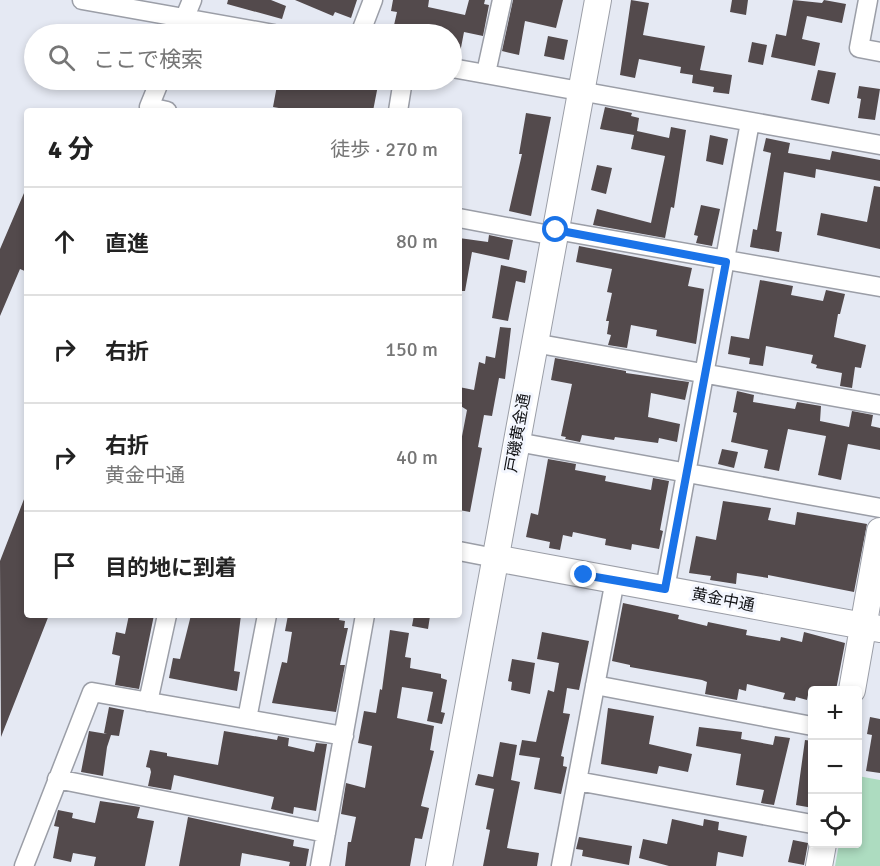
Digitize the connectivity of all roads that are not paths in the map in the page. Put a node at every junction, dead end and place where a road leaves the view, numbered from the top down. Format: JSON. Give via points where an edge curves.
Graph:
{"nodes":[{"id":1,"x":82,"y":0,"type":"edge"},
{"id":2,"x":192,"y":0,"type":"edge"},
{"id":3,"x":373,"y":0,"type":"edge"},
{"id":4,"x":502,"y":0,"type":"edge"},
{"id":5,"x":598,"y":0,"type":"edge"},
{"id":6,"x":868,"y":0,"type":"edge"},
{"id":7,"x":185,"y":17,"type":"junction"},
{"id":8,"x":182,"y":24,"type":"edge"},
{"id":9,"x":222,"y":24,"type":"edge"},
{"id":10,"x":364,"y":24,"type":"edge"},
{"id":11,"x":880,"y":52,"type":"edge"},
{"id":12,"x":462,"y":70,"type":"edge"},
{"id":13,"x":486,"y":74,"type":"junction"},
{"id":14,"x":156,"y":90,"type":"edge"},
{"id":15,"x":401,"y":90,"type":"edge"},
{"id":16,"x":581,"y":91,"type":"junction"},
{"id":17,"x":154,"y":108,"type":"edge"},
{"id":18,"x":398,"y":108,"type":"edge"},
{"id":19,"x":750,"y":122,"type":"junction"},
{"id":20,"x":880,"y":145,"type":"edge"},
{"id":21,"x":462,"y":218,"type":"edge"},
{"id":22,"x":555,"y":233,"type":"junction"},
{"id":23,"x":726,"y":262,"type":"junction"},
{"id":24,"x":880,"y":287,"type":"edge"},
{"id":25,"x":534,"y":343,"type":"junction"},
{"id":26,"x":705,"y":374,"type":"junction"},
{"id":27,"x":880,"y":405,"type":"edge"},
{"id":28,"x":517,"y":442,"type":"junction"},
{"id":29,"x":686,"y":471,"type":"junction"},
{"id":30,"x":880,"y":508,"type":"edge"},
{"id":31,"x":880,"y":531,"type":"edge"},
{"id":32,"x":462,"y":552,"type":"edge"},
{"id":33,"x":495,"y":558,"type":"junction"},
{"id":34,"x":615,"y":580,"type":"junction"},
{"id":35,"x":665,"y":589,"type":"junction"},
{"id":36,"x":166,"y":618,"type":"edge"},
{"id":37,"x":266,"y":618,"type":"edge"},
{"id":38,"x":365,"y":618,"type":"edge"},
{"id":39,"x":872,"y":627,"type":"edge"},
{"id":40,"x":595,"y":685,"type":"junction"},
{"id":41,"x":853,"y":686,"type":"edge"},
{"id":42,"x":148,"y":702,"type":"junction"},
{"id":43,"x":247,"y":719,"type":"junction"},
{"id":44,"x":808,"y":725,"type":"edge"},
{"id":45,"x":345,"y":736,"type":"junction"},
{"id":46,"x":57,"y":779,"type":"junction"},
{"id":47,"x":577,"y":781,"type":"junction"},
{"id":48,"x":808,"y":823,"type":"edge"},
{"id":49,"x":326,"y":833,"type":"junction"},
{"id":50,"x":822,"y":848,"type":"edge"},
{"id":51,"x":24,"y":866,"type":"edge"},
{"id":52,"x":320,"y":866,"type":"edge"},
{"id":53,"x":439,"y":866,"type":"edge"},
{"id":54,"x":561,"y":866,"type":"edge"},
{"id":55,"x":819,"y":866,"type":"edge"}],
"edges":[{"from":1,"to":7,"type":"street"},
{"from":2,"to":7,"type":"street"},
{"from":3,"to":10,"type":"street"},
{"from":4,"to":13,"type":"street"},
{"from":5,"to":16,"type":"street","name":"戸磯黄金通"},
{"from":6,"to":11,"type":"street","via":[[859,48]]},
{"from":7,"to":8,"type":"street"},
{"from":7,"to":9,"type":"street"},
{"from":12,"to":13,"type":"street"},
{"from":13,"to":16,"type":"street"},
{"from":14,"to":17,"type":"street","via":[[149,107]]},
{"from":15,"to":18,"type":"street"},
{"from":16,"to":19,"type":"street"},
{"from":16,"to":22,"type":"street","name":"戸磯黄金通"},
{"from":19,"to":20,"type":"street"},
{"from":19,"to":23,"type":"street"},
{"from":21,"to":22,"type":"street"},
{"from":22,"to":23,"type":"street"},
{"from":22,"to":25,"type":"street","name":"戸磯黄金通"},
{"from":23,"to":24,"type":"street"},
{"from":23,"to":26,"type":"street"},
{"from":25,"to":26,"type":"street"},
{"from":25,"to":28,"type":"street","name":"戸磯黄金通"},
{"from":26,"to":27,"type":"street"},
{"from":26,"to":29,"type":"street"},
{"from":28,"to":29,"type":"street"},
{"from":28,"to":33,"type":"street","name":"戸磯黄金通"},
{"from":29,"to":30,"type":"street"},
{"from":29,"to":35,"type":"street"},
{"from":31,"to":39,"type":"street"},
{"from":32,"to":33,"type":"street"},
{"from":33,"to":34,"type":"street","name":"黄金中通"},
{"from":33,"to":53,"type":"street","name":"戸磯黄金通"},
{"from":34,"to":35,"type":"street","name":"黄金中通"},
{"from":34,"to":40,"type":"street"},
{"from":35,"to":39,"type":"street","name":"黄金中通"},
{"from":36,"to":42,"type":"street"},
{"from":37,"to":43,"type":"street"},
{"from":38,"to":45,"type":"street"},
{"from":39,"to":41,"type":"street"},
{"from":40,"to":44,"type":"street"},
{"from":40,"to":47,"type":"street"},
{"from":42,"to":43,"type":"street"},
{"from":42,"to":46,"type":"street","via":[[92,692]]},
{"from":43,"to":45,"type":"street"},
{"from":45,"to":49,"type":"street"},
{"from":46,"to":49,"type":"street"},
{"from":46,"to":51,"type":"street"},
{"from":47,"to":48,"type":"street"},
{"from":47,"to":54,"type":"street"},
{"from":49,"to":52,"type":"street"},
{"from":50,"to":55,"type":"street"}]}
